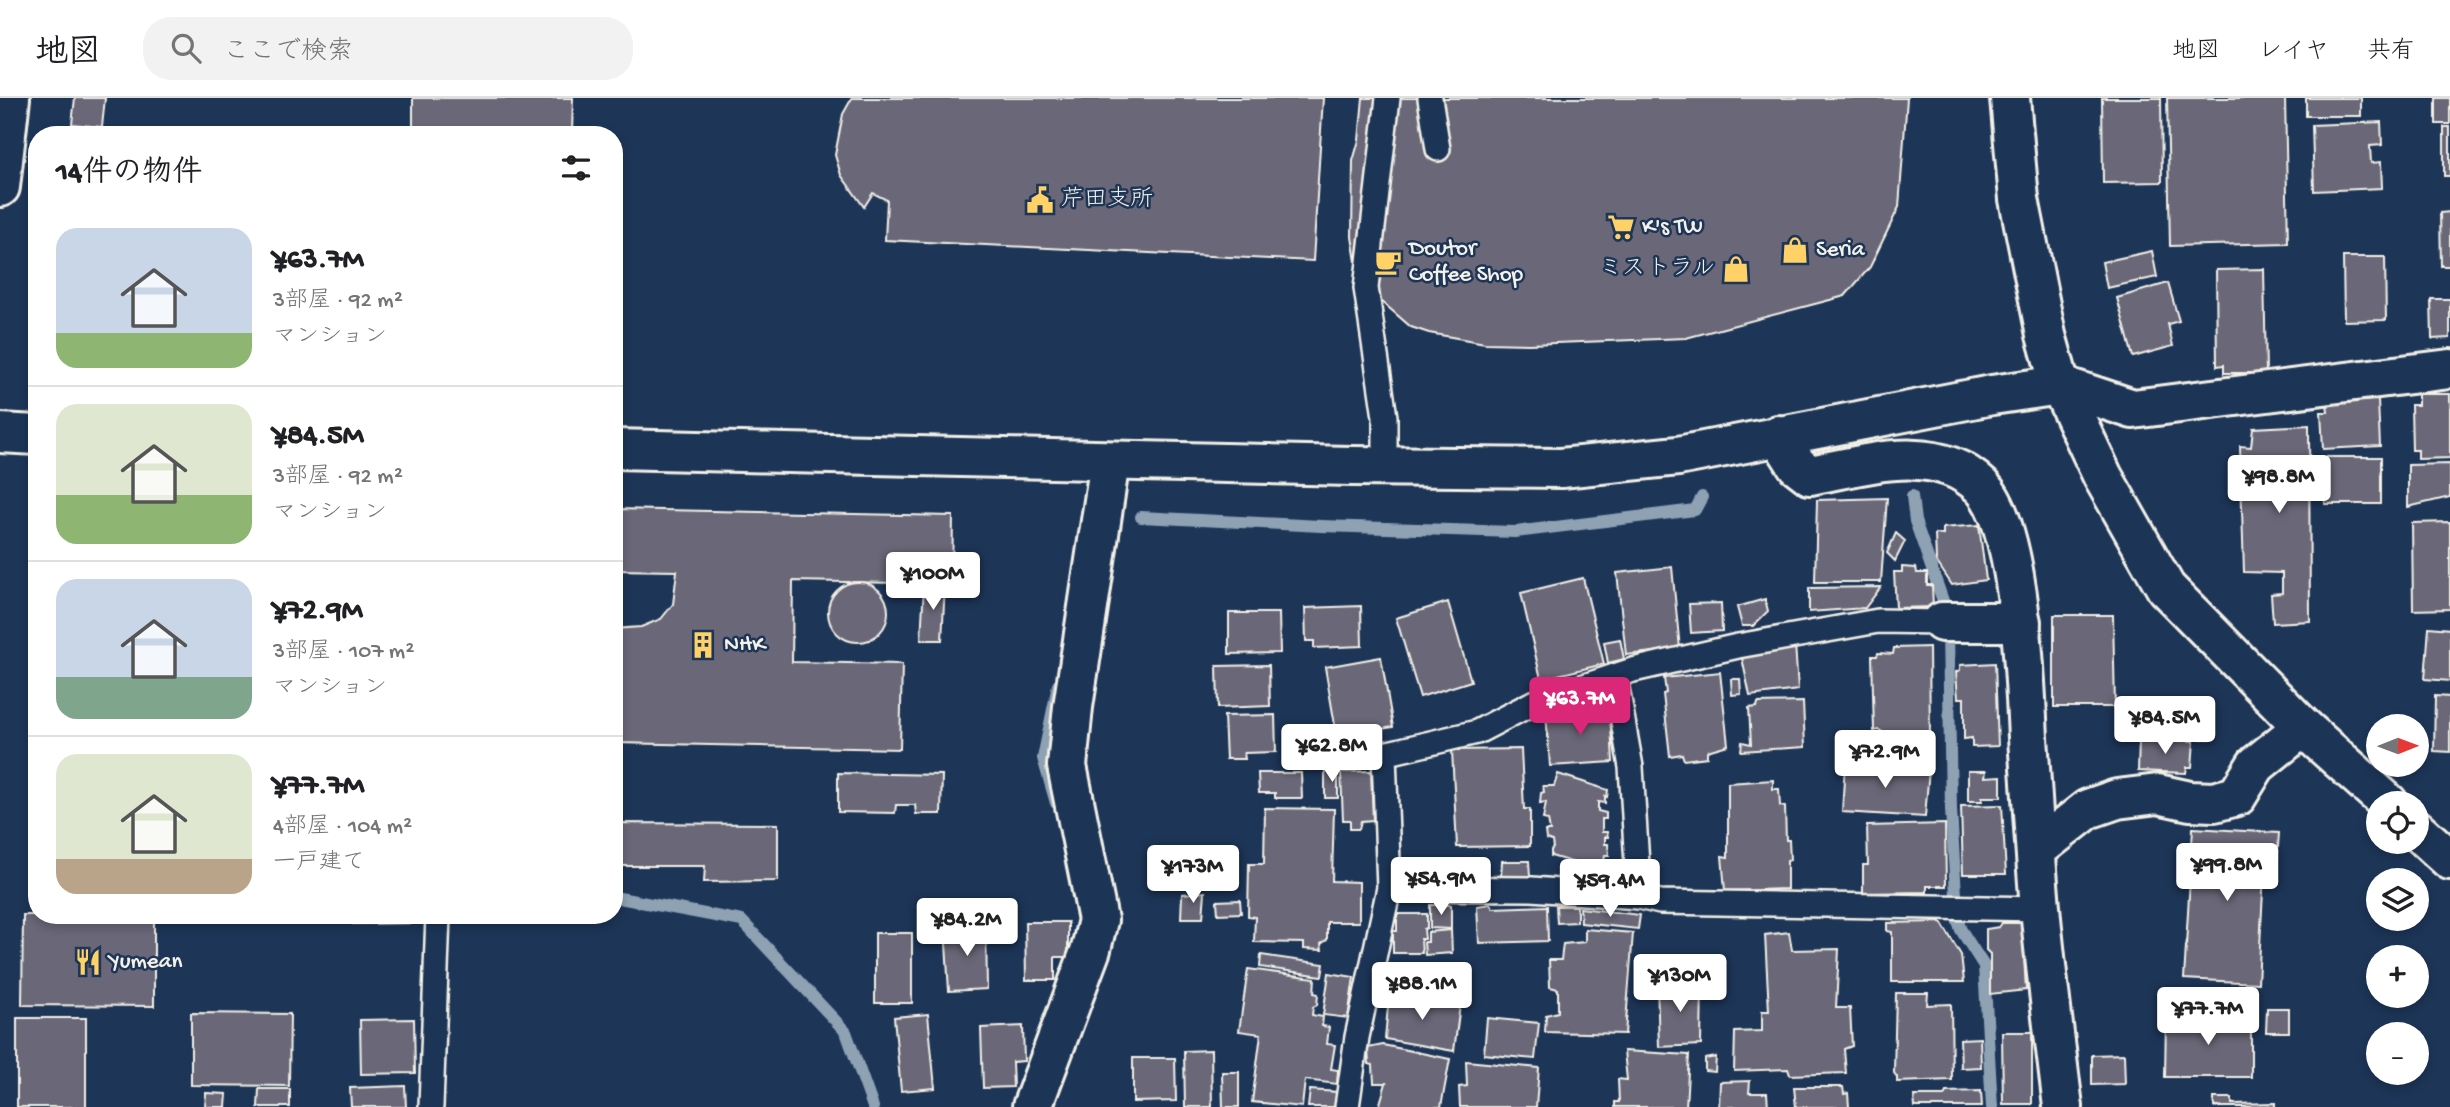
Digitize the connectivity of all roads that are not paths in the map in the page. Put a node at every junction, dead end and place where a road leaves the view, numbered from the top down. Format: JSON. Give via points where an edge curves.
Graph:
{"nodes":[{"id":1,"x":10,"y":98,"type":"edge"},
{"id":2,"x":1388,"y":98,"type":"edge"},
{"id":3,"x":1430,"y":98,"type":"edge"},
{"id":4,"x":2010,"y":98,"type":"edge"},
{"id":5,"x":1438,"y":149,"type":"dead end"},
{"id":6,"x":0,"y":187,"type":"edge"},
{"id":7,"x":2450,"y":369,"type":"edge"},
{"id":8,"x":2060,"y":385,"type":"junction"},
{"id":9,"x":0,"y":433,"type":"edge"},
{"id":10,"x":28,"y":435,"type":"edge"},
{"id":11,"x":1778,"y":435,"type":"junction"},
{"id":12,"x":623,"y":449,"type":"edge"},
{"id":13,"x":1110,"y":461,"type":"junction"},
{"id":14,"x":1385,"y":466,"type":"junction"},
{"id":15,"x":1942,"y":622,"type":"joint"},
{"id":16,"x":2021,"y":622,"type":"junction"},
{"id":17,"x":1615,"y":676,"type":"junction"},
{"id":18,"x":2303,"y":727,"type":"junction"},
{"id":19,"x":2375,"y":791,"type":"edge"},
{"id":20,"x":2429,"y":841,"type":"edge"},
{"id":21,"x":2036,"y":850,"type":"junction"},
{"id":22,"x":2450,"y":860,"type":"edge"},
{"id":23,"x":1389,"y":888,"type":"junction"},
{"id":24,"x":1639,"y":897,"type":"junction"},
{"id":25,"x":2040,"y":909,"type":"junction"},
{"id":26,"x":438,"y":924,"type":"edge"},
{"id":27,"x":430,"y":1107,"type":"edge"},
{"id":28,"x":1031,"y":1107,"type":"edge"},
{"id":29,"x":1347,"y":1107,"type":"edge"},
{"id":30,"x":2063,"y":1107,"type":"edge"}],
"edges":[{"from":1,"to":6,"type":"street"},
{"from":2,"to":14,"type":"lane","via":[[1366,288],[1385,417]]},
{"from":3,"to":5,"type":"lane"},
{"from":4,"to":8,"type":"street","via":[[2019,199]]},
{"from":7,"to":8,"type":"street","via":[[2133,409]]},
{"from":8,"to":11,"type":"street"},
{"from":8,"to":18,"type":"street","via":[[2103,477],[2166,587]]},
{"from":9,"to":10,"type":"street"},
{"from":11,"to":14,"type":"street","via":[[1678,456],[1561,468]]},
{"from":11,"to":16,"type":"street","via":[[1797,465],[1810,475],[1929,459],[1957,467],[1983,488],[1998,516]]},
{"from":12,"to":13,"type":"street"},
{"from":13,"to":14,"type":"street"},
{"from":13,"to":28,"type":"street","via":[[1067,766],[1098,920]]},
{"from":15,"to":16,"type":"street"},
{"from":15,"to":17,"type":"lane","via":[[1878,621],[1738,646]]},
{"from":16,"to":21,"type":"street"},
{"from":17,"to":23,"type":"lane","via":[[1533,703],[1477,732],[1384,754]]},
{"from":17,"to":24,"type":"lane","via":[[1631,767]]},
{"from":18,"to":19,"type":"street"},
{"from":18,"to":21,"type":"street","via":[[2256,765],[2237,796],[2214,802],[2158,794],[2117,799],[2088,809]]},
{"from":20,"to":22,"type":"street"},
{"from":21,"to":25,"type":"street"},
{"from":23,"to":24,"type":"lane","via":[[1532,889]]},
{"from":23,"to":29,"type":"lane"},
{"from":24,"to":25,"type":"lane","via":[[1660,902]]},
{"from":25,"to":30,"type":"street"},
{"from":26,"to":27,"type":"lane"}]}
